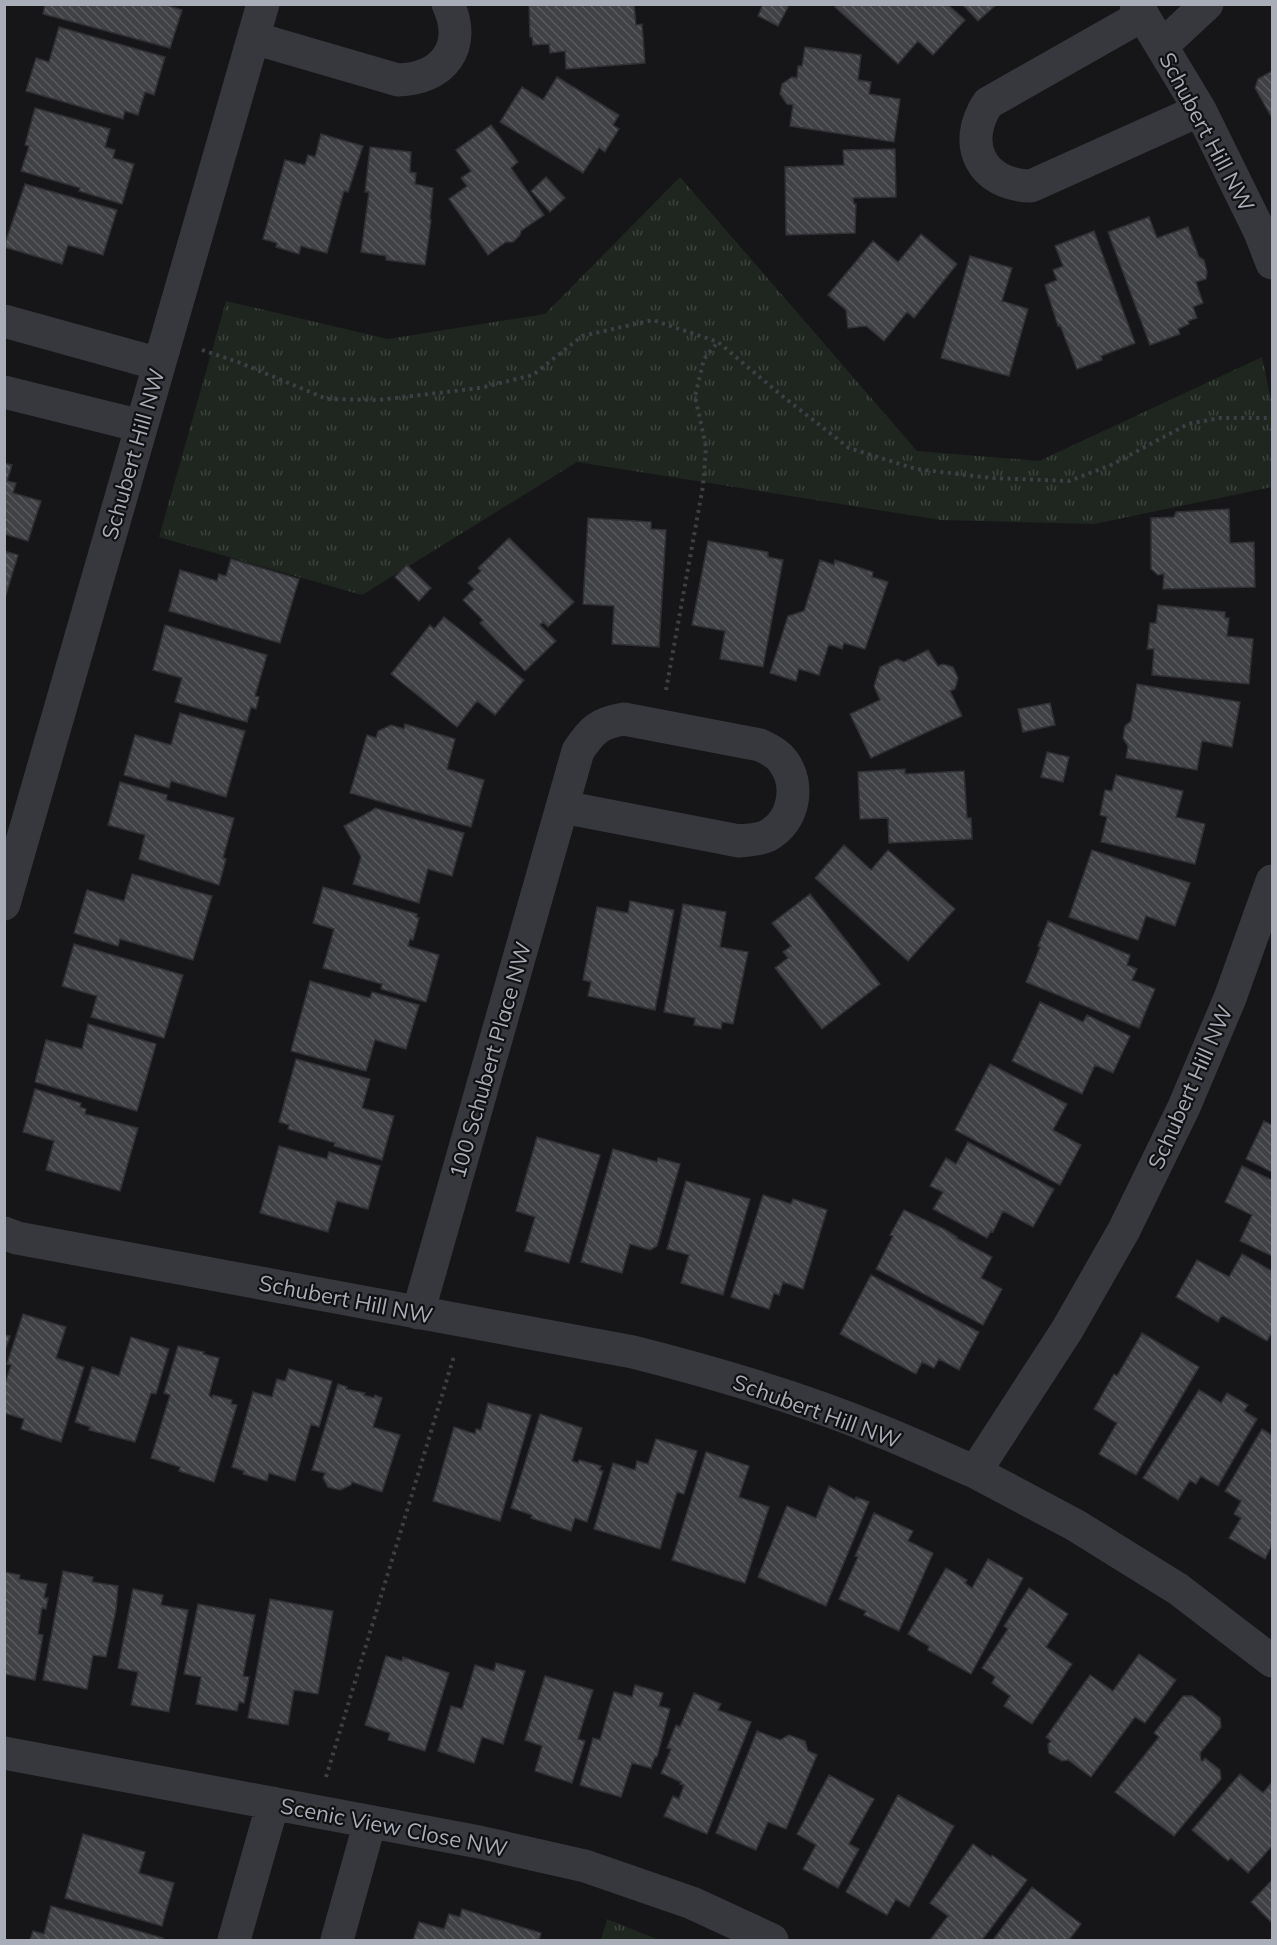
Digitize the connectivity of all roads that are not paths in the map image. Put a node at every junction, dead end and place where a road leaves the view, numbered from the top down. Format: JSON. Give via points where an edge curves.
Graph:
{"nodes":[{"id":1,"x":263,"y":4,"type":"edge"},
{"id":2,"x":448,"y":4,"type":"edge"},
{"id":3,"x":1207,"y":4,"type":"edge"},
{"id":4,"x":1139,"y":10,"type":"edge"},
{"id":5,"x":254,"y":38,"type":"junction"},
{"id":6,"x":1162,"y":46,"type":"junction"},
{"id":7,"x":1200,"y":110,"type":"junction"},
{"id":8,"x":1272,"y":263,"type":"edge"},
{"id":9,"x":4,"y":321,"type":"edge"},
{"id":10,"x":163,"y":351,"type":"junction"},
{"id":11,"x":4,"y":392,"type":"edge"},
{"id":12,"x":141,"y":426,"type":"junction"},
{"id":13,"x":563,"y":807,"type":"junction"},
{"id":14,"x":1272,"y":881,"type":"edge"},
{"id":15,"x":4,"y":904,"type":"edge"},
{"id":16,"x":4,"y":1233,"type":"edge"},
{"id":17,"x":418,"y":1313,"type":"junction"},
{"id":18,"x":975,"y":1472,"type":"junction"},
{"id":19,"x":1272,"y":1661,"type":"edge"},
{"id":20,"x":4,"y":1753,"type":"edge"},
{"id":21,"x":273,"y":1803,"type":"junction"},
{"id":22,"x":370,"y":1822,"type":"junction"},
{"id":23,"x":234,"y":1941,"type":"edge"},
{"id":24,"x":337,"y":1941,"type":"edge"},
{"id":25,"x":772,"y":1941,"type":"edge"}],
"edges":[{"from":1,"to":5,"type":"street","name":"Schubert Hill NW"},
{"from":2,"to":5,"type":"street","via":[[455,32],[452,48],[444,63],[415,80],[398,80]]},
{"from":3,"to":6,"type":"street"},
{"from":4,"to":6,"type":"street","name":"Schubert Hill NW"},
{"from":4,"to":7,"type":"street","via":[[988,103],[975,132],[982,162],[1002,181],[1031,186]]},
{"from":5,"to":10,"type":"street","name":"Schubert Hill NW"},
{"from":6,"to":7,"type":"street","name":"Schubert Hill NW"},
{"from":7,"to":8,"type":"street","name":"Schubert Hill NW"},
{"from":9,"to":10,"type":"street"},
{"from":10,"to":12,"type":"street","name":"Schubert Hill NW"},
{"from":11,"to":12,"type":"street"},
{"from":12,"to":15,"type":"street","name":"Schubert Hill NW"},
{"from":13,"to":13,"type":"street","name":"100 Schubert Place NW","via":[[739,841],[754,840],[768,835],[788,814],[794,786],[783,761],[760,745],[624,719],[609,721],[591,731],[578,751]]},
{"from":13,"to":17,"type":"street","name":"100 Schubert Place NW"},
{"from":14,"to":18,"type":"street","name":"Schubert Hill NW","via":[[1230,998],[1184,1107],[1124,1230],[1067,1330]]},
{"from":16,"to":17,"type":"street","name":"Schubert Hill NW"},
{"from":17,"to":18,"type":"street","name":"Schubert Hill NW","via":[[633,1352],[763,1389],[877,1429]]},
{"from":18,"to":19,"type":"street","via":[[1075,1525],[1178,1589]]},
{"from":20,"to":21,"type":"street","name":"Scenic View Close NW"},
{"from":21,"to":22,"type":"street","name":"Scenic View Close NW"},
{"from":21,"to":23,"type":"street"},
{"from":22,"to":24,"type":"street"},
{"from":22,"to":25,"type":"street","name":"Scenic View Close NW","via":[[585,1866],[692,1903]]}]}
